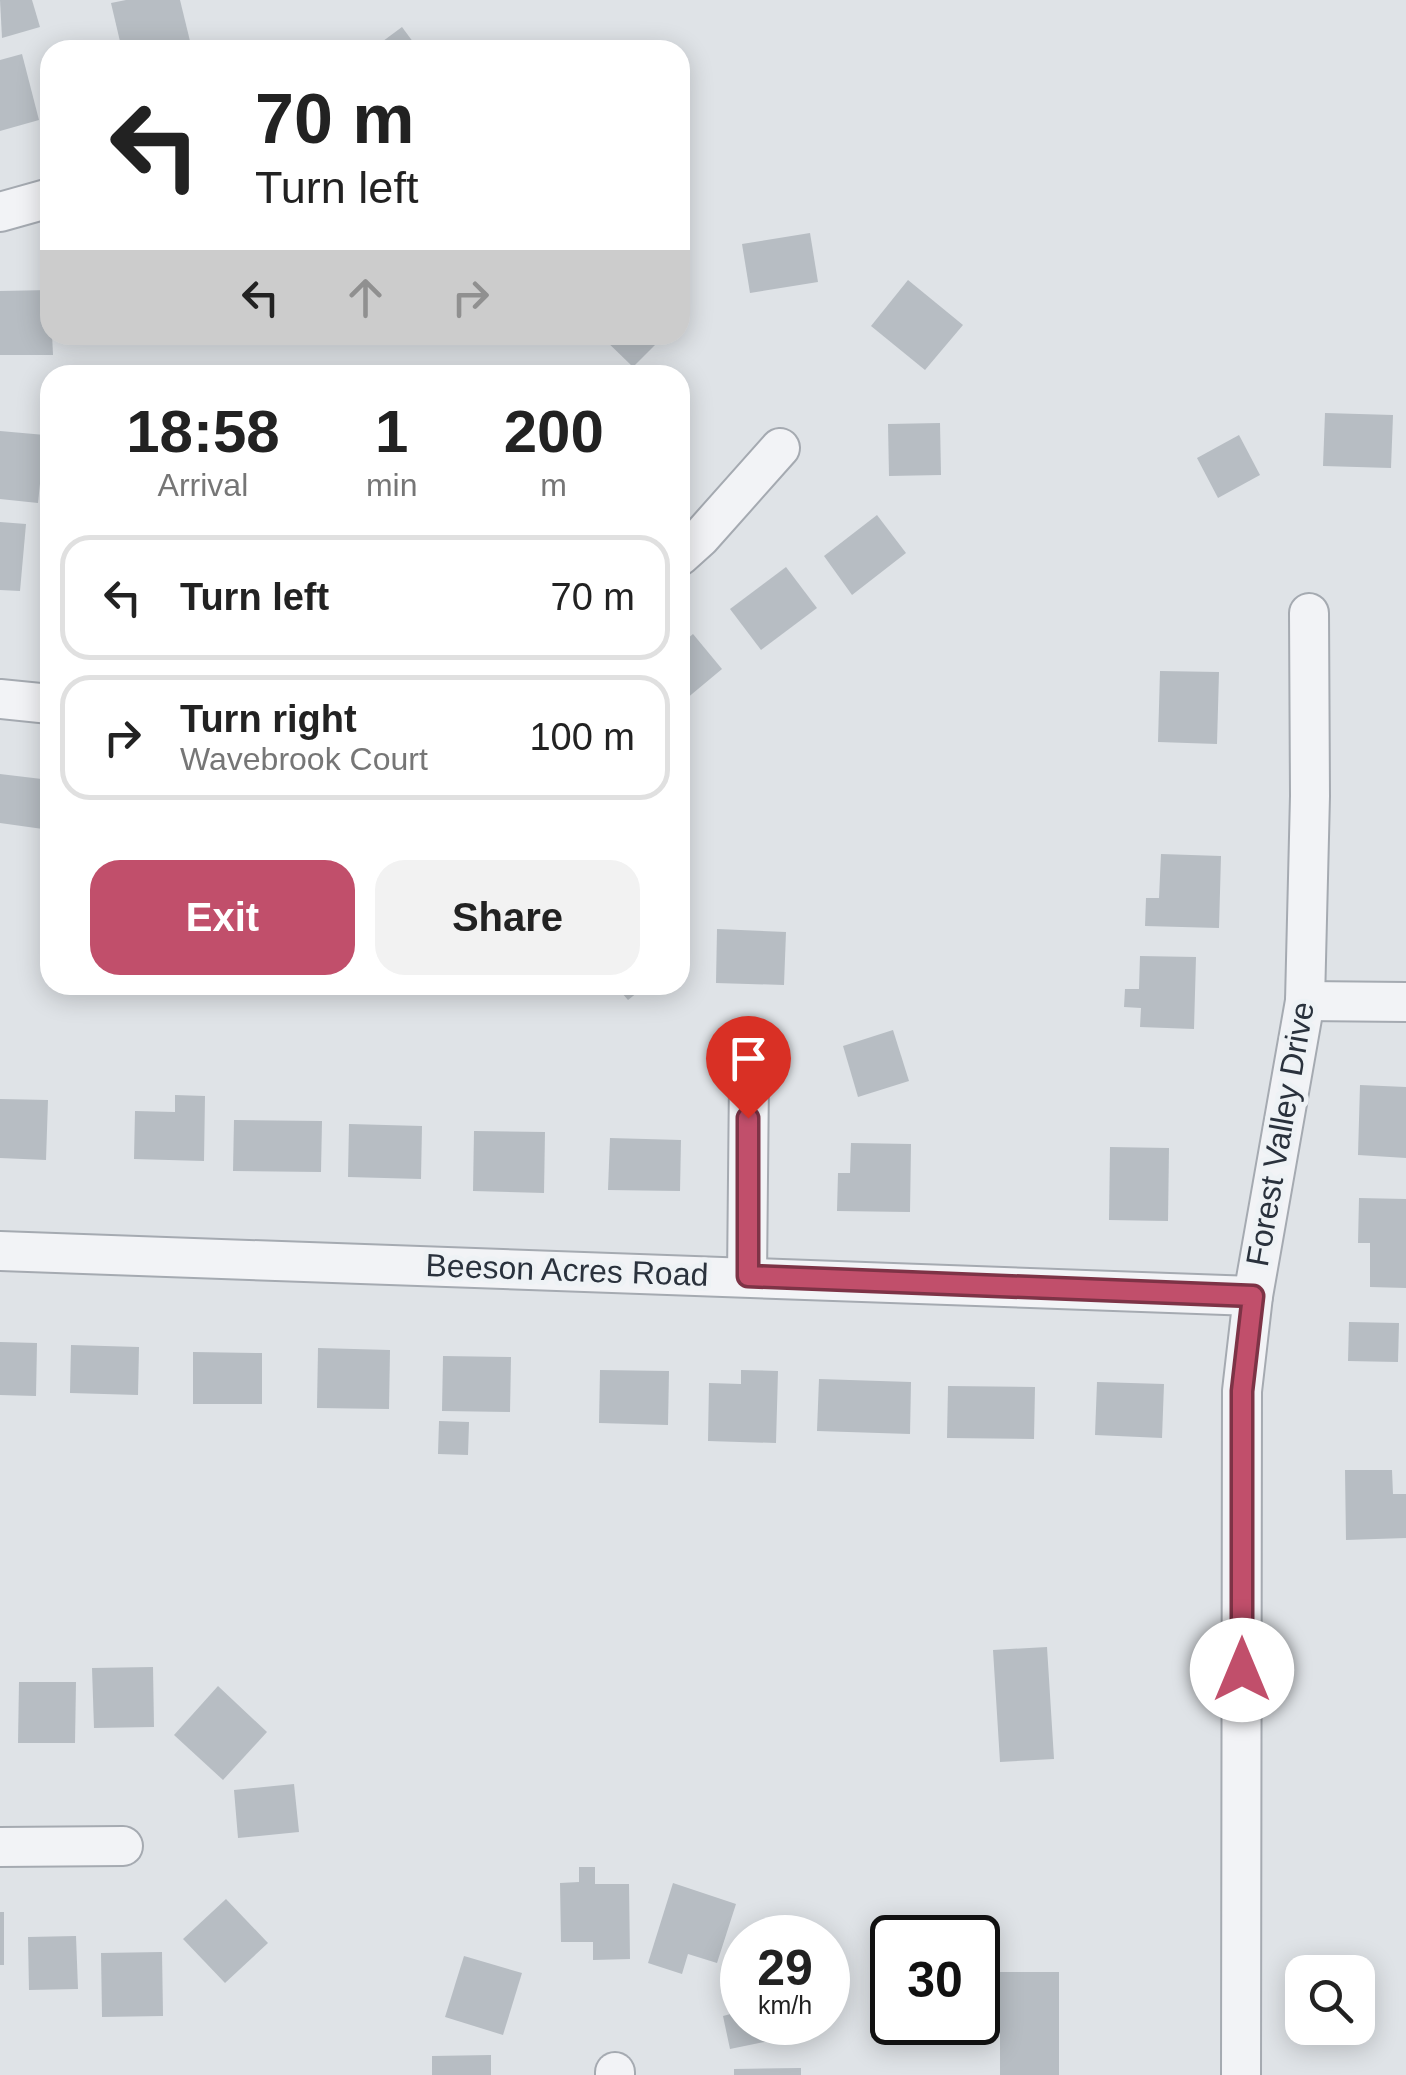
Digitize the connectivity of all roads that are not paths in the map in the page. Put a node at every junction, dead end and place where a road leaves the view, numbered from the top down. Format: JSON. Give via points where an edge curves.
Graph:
{"nodes":[{"id":1,"x":40,"y":201,"type":"edge"},
{"id":2,"x":0,"y":212,"type":"edge"},
{"id":3,"x":780,"y":448,"type":"dead end"},
{"id":4,"x":690,"y":547,"type":"edge"},
{"id":5,"x":1310,"y":613,"type":"dead end"},
{"id":6,"x":0,"y":699,"type":"edge"},
{"id":7,"x":40,"y":703,"type":"edge"},
{"id":8,"x":1305,"y":1001,"type":"junction"},
{"id":9,"x":1406,"y":1002,"type":"edge"},
{"id":10,"x":748,"y":1078,"type":"dead end"},
{"id":11,"x":0,"y":1251,"type":"edge"},
{"id":12,"x":748,"y":1276,"type":"junction"},
{"id":13,"x":1253,"y":1296,"type":"junction"},
{"id":14,"x":122,"y":1846,"type":"dead end"},
{"id":15,"x":0,"y":1848,"type":"edge"},
{"id":16,"x":1241,"y":2075,"type":"edge"}],
"edges":[{"from":1,"to":2,"type":"street"},
{"from":3,"to":4,"type":"street"},
{"from":5,"to":8,"type":"street","name":"Forest Valley Drive"},
{"from":6,"to":7,"type":"street"},
{"from":8,"to":9,"type":"street"},
{"from":8,"to":13,"type":"street","name":"Forest Valley Drive"},
{"from":10,"to":12,"type":"street"},
{"from":11,"to":12,"type":"street","name":"Beeson Acres Road"},
{"from":12,"to":13,"type":"street","name":"Beeson Acres Road"},
{"from":13,"to":16,"type":"street","name":"Forest Valley Drive","via":[[1242,1391]]},
{"from":14,"to":15,"type":"street"}]}
